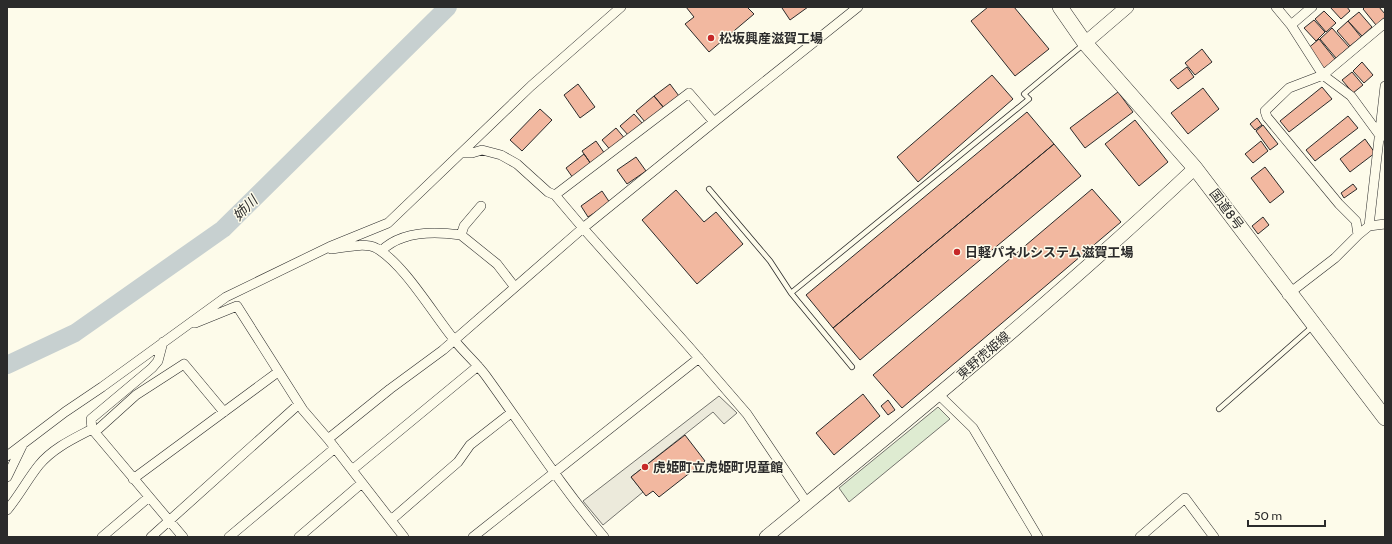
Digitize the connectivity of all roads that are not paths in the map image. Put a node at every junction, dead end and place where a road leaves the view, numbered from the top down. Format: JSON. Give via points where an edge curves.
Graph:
{"nodes":[{"id":1,"x":622,"y":7,"type":"edge"},
{"id":2,"x":858,"y":7,"type":"edge"},
{"id":3,"x":1060,"y":7,"type":"edge"},
{"id":4,"x":1127,"y":7,"type":"edge"},
{"id":5,"x":1276,"y":7,"type":"edge"},
{"id":6,"x":1312,"y":7,"type":"edge"},
{"id":7,"x":1385,"y":23,"type":"edge"},
{"id":8,"x":1291,"y":25,"type":"junction"},
{"id":9,"x":1086,"y":43,"type":"junction"},
{"id":10,"x":1323,"y":75,"type":"junction"},
{"id":11,"x":1385,"y":86,"type":"edge"},
{"id":12,"x":714,"y":122,"type":"junction"},
{"id":13,"x":1380,"y":137,"type":"junction"},
{"id":14,"x":462,"y":153,"type":"junction"},
{"id":15,"x":1195,"y":168,"type":"junction"},
{"id":16,"x":709,"y":189,"type":"dead end"},
{"id":17,"x":555,"y":195,"type":"junction"},
{"id":18,"x":481,"y":206,"type":"dead end"},
{"id":19,"x":1383,"y":225,"type":"edge"},
{"id":20,"x":1369,"y":226,"type":"junction"},
{"id":21,"x":583,"y":228,"type":"junction"},
{"id":22,"x":461,"y":235,"type":"junction"},
{"id":23,"x":1358,"y":235,"type":"junction"},
{"id":24,"x":323,"y":250,"type":"junction"},
{"id":25,"x":380,"y":251,"type":"junction"},
{"id":26,"x":514,"y":286,"type":"junction"},
{"id":27,"x":791,"y":293,"type":"junction"},
{"id":28,"x":1288,"y":295,"type":"junction"},
{"id":29,"x":1314,"y":325,"type":"junction"},
{"id":30,"x":186,"y":326,"type":"junction"},
{"id":31,"x":453,"y":340,"type":"junction"},
{"id":32,"x":163,"y":342,"type":"junction"},
{"id":33,"x":698,"y":358,"type":"junction"},
{"id":34,"x":478,"y":366,"type":"junction"},
{"id":35,"x":852,"y":368,"type":"dead end"},
{"id":36,"x":278,"y":372,"type":"junction"},
{"id":37,"x":938,"y":394,"type":"junction"},
{"id":38,"x":299,"y":404,"type":"junction"},
{"id":39,"x":1219,"y":409,"type":"dead end"},
{"id":40,"x":224,"y":412,"type":"junction"},
{"id":41,"x":511,"y":413,"type":"junction"},
{"id":42,"x":1385,"y":418,"type":"edge"},
{"id":43,"x":93,"y":430,"type":"junction"},
{"id":44,"x":328,"y":439,"type":"junction"},
{"id":45,"x":23,"y":444,"type":"junction"},
{"id":46,"x":335,"y":448,"type":"junction"},
{"id":47,"x":7,"y":456,"type":"edge"},
{"id":48,"x":352,"y":470,"type":"junction"},
{"id":49,"x":553,"y":473,"type":"junction"},
{"id":50,"x":7,"y":477,"type":"edge"},
{"id":51,"x":133,"y":479,"type":"junction"},
{"id":52,"x":362,"y":483,"type":"junction"},
{"id":53,"x":149,"y":497,"type":"junction"},
{"id":54,"x":808,"y":503,"type":"junction"},
{"id":55,"x":7,"y":510,"type":"edge"},
{"id":56,"x":391,"y":520,"type":"junction"},
{"id":57,"x":169,"y":521,"type":"junction"},
{"id":58,"x":102,"y":537,"type":"edge"},
{"id":59,"x":152,"y":537,"type":"edge"},
{"id":60,"x":183,"y":537,"type":"edge"},
{"id":61,"x":229,"y":537,"type":"edge"},
{"id":62,"x":299,"y":537,"type":"edge"},
{"id":63,"x":404,"y":537,"type":"edge"},
{"id":64,"x":473,"y":537,"type":"edge"},
{"id":65,"x":604,"y":537,"type":"edge"},
{"id":66,"x":766,"y":537,"type":"edge"},
{"id":67,"x":1038,"y":537,"type":"edge"},
{"id":68,"x":1140,"y":537,"type":"edge"},
{"id":69,"x":1214,"y":537,"type":"edge"}],
"edges":[{"from":1,"to":14,"type":"street","via":[[531,86]]},
{"from":2,"to":12,"type":"street"},
{"from":3,"to":9,"type":"highway","name":"国道8号"},
{"from":4,"to":9,"type":"main road"},
{"from":5,"to":8,"type":"street"},
{"from":6,"to":8,"type":"street"},
{"from":7,"to":10,"type":"street"},
{"from":8,"to":10,"type":"street"},
{"from":9,"to":15,"type":"highway","name":"国道8号"},
{"from":9,"to":27,"type":"lane","via":[[1024,94],[1029,99]]},
{"from":10,"to":13,"type":"street","via":[[1351,96]]},
{"from":10,"to":23,"type":"street","via":[[1288,88],[1265,111],[1339,204],[1356,221]]},
{"from":11,"to":13,"type":"street"},
{"from":12,"to":17,"type":"street","via":[[690,93]]},
{"from":12,"to":21,"type":"street"},
{"from":13,"to":20,"type":"street"},
{"from":14,"to":17,"type":"street","via":[[482,150],[501,155],[517,164],[548,192]]},
{"from":14,"to":24,"type":"street","via":[[388,223]]},
{"from":15,"to":28,"type":"highway","name":"国道8号"},
{"from":15,"to":37,"type":"main road","name":"東野虎姫線","via":[[1133,226]]},
{"from":16,"to":27,"type":"lane","via":[[770,261]]},
{"from":17,"to":21,"type":"street"},
{"from":18,"to":22,"type":"street","via":[[464,226]]},
{"from":19,"to":20,"type":"street"},
{"from":20,"to":23,"type":"street"},
{"from":21,"to":26,"type":"street"},
{"from":21,"to":33,"type":"street"},
{"from":22,"to":25,"type":"street","via":[[423,232],[389,243]]},
{"from":22,"to":26,"type":"street","via":[[497,264]]},
{"from":23,"to":28,"type":"street","via":[[1335,258]]},
{"from":24,"to":25,"type":"street","via":[[356,246],[374,247]]},
{"from":24,"to":30,"type":"street","via":[[226,297]]},
{"from":25,"to":31,"type":"street","via":[[413,286]]},
{"from":26,"to":31,"type":"street"},
{"from":27,"to":35,"type":"lane"},
{"from":28,"to":29,"type":"highway","name":"国道8号"},
{"from":29,"to":39,"type":"lane"},
{"from":29,"to":42,"type":"highway","name":"国道8号"},
{"from":30,"to":32,"type":"street"},
{"from":30,"to":36,"type":"street","via":[[237,306]]},
{"from":31,"to":34,"type":"street"},
{"from":31,"to":44,"type":"street"},
{"from":32,"to":43,"type":"street","via":[[158,361],[92,419]]},
{"from":32,"to":45,"type":"street"},
{"from":33,"to":49,"type":"street"},
{"from":33,"to":54,"type":"street","via":[[746,414]]},
{"from":34,"to":41,"type":"street"},
{"from":34,"to":48,"type":"street"},
{"from":36,"to":38,"type":"street"},
{"from":36,"to":40,"type":"street"},
{"from":37,"to":54,"type":"main road","name":"東野虎姫線"},
{"from":37,"to":67,"type":"street","via":[[973,428]]},
{"from":38,"to":44,"type":"street"},
{"from":38,"to":57,"type":"street"},
{"from":40,"to":43,"type":"street","via":[[184,364],[136,395]]},
{"from":40,"to":51,"type":"street"},
{"from":41,"to":49,"type":"street"},
{"from":41,"to":56,"type":"street","via":[[470,445],[458,462]]},
{"from":43,"to":51,"type":"street"},
{"from":43,"to":55,"type":"street","via":[[59,447],[39,465]]},
{"from":44,"to":46,"type":"street"},
{"from":45,"to":47,"type":"street"},
{"from":45,"to":50,"type":"street"},
{"from":46,"to":48,"type":"street"},
{"from":46,"to":61,"type":"street"},
{"from":48,"to":52,"type":"street"},
{"from":49,"to":64,"type":"street"},
{"from":49,"to":65,"type":"street"},
{"from":51,"to":53,"type":"street"},
{"from":52,"to":56,"type":"street"},
{"from":52,"to":62,"type":"street"},
{"from":53,"to":57,"type":"street"},
{"from":53,"to":58,"type":"street"},
{"from":54,"to":66,"type":"main road","name":"東野虎姫線"},
{"from":56,"to":63,"type":"street"},
{"from":57,"to":59,"type":"street"},
{"from":57,"to":60,"type":"street"},
{"from":68,"to":69,"type":"street","via":[[1185,498]]}]}
